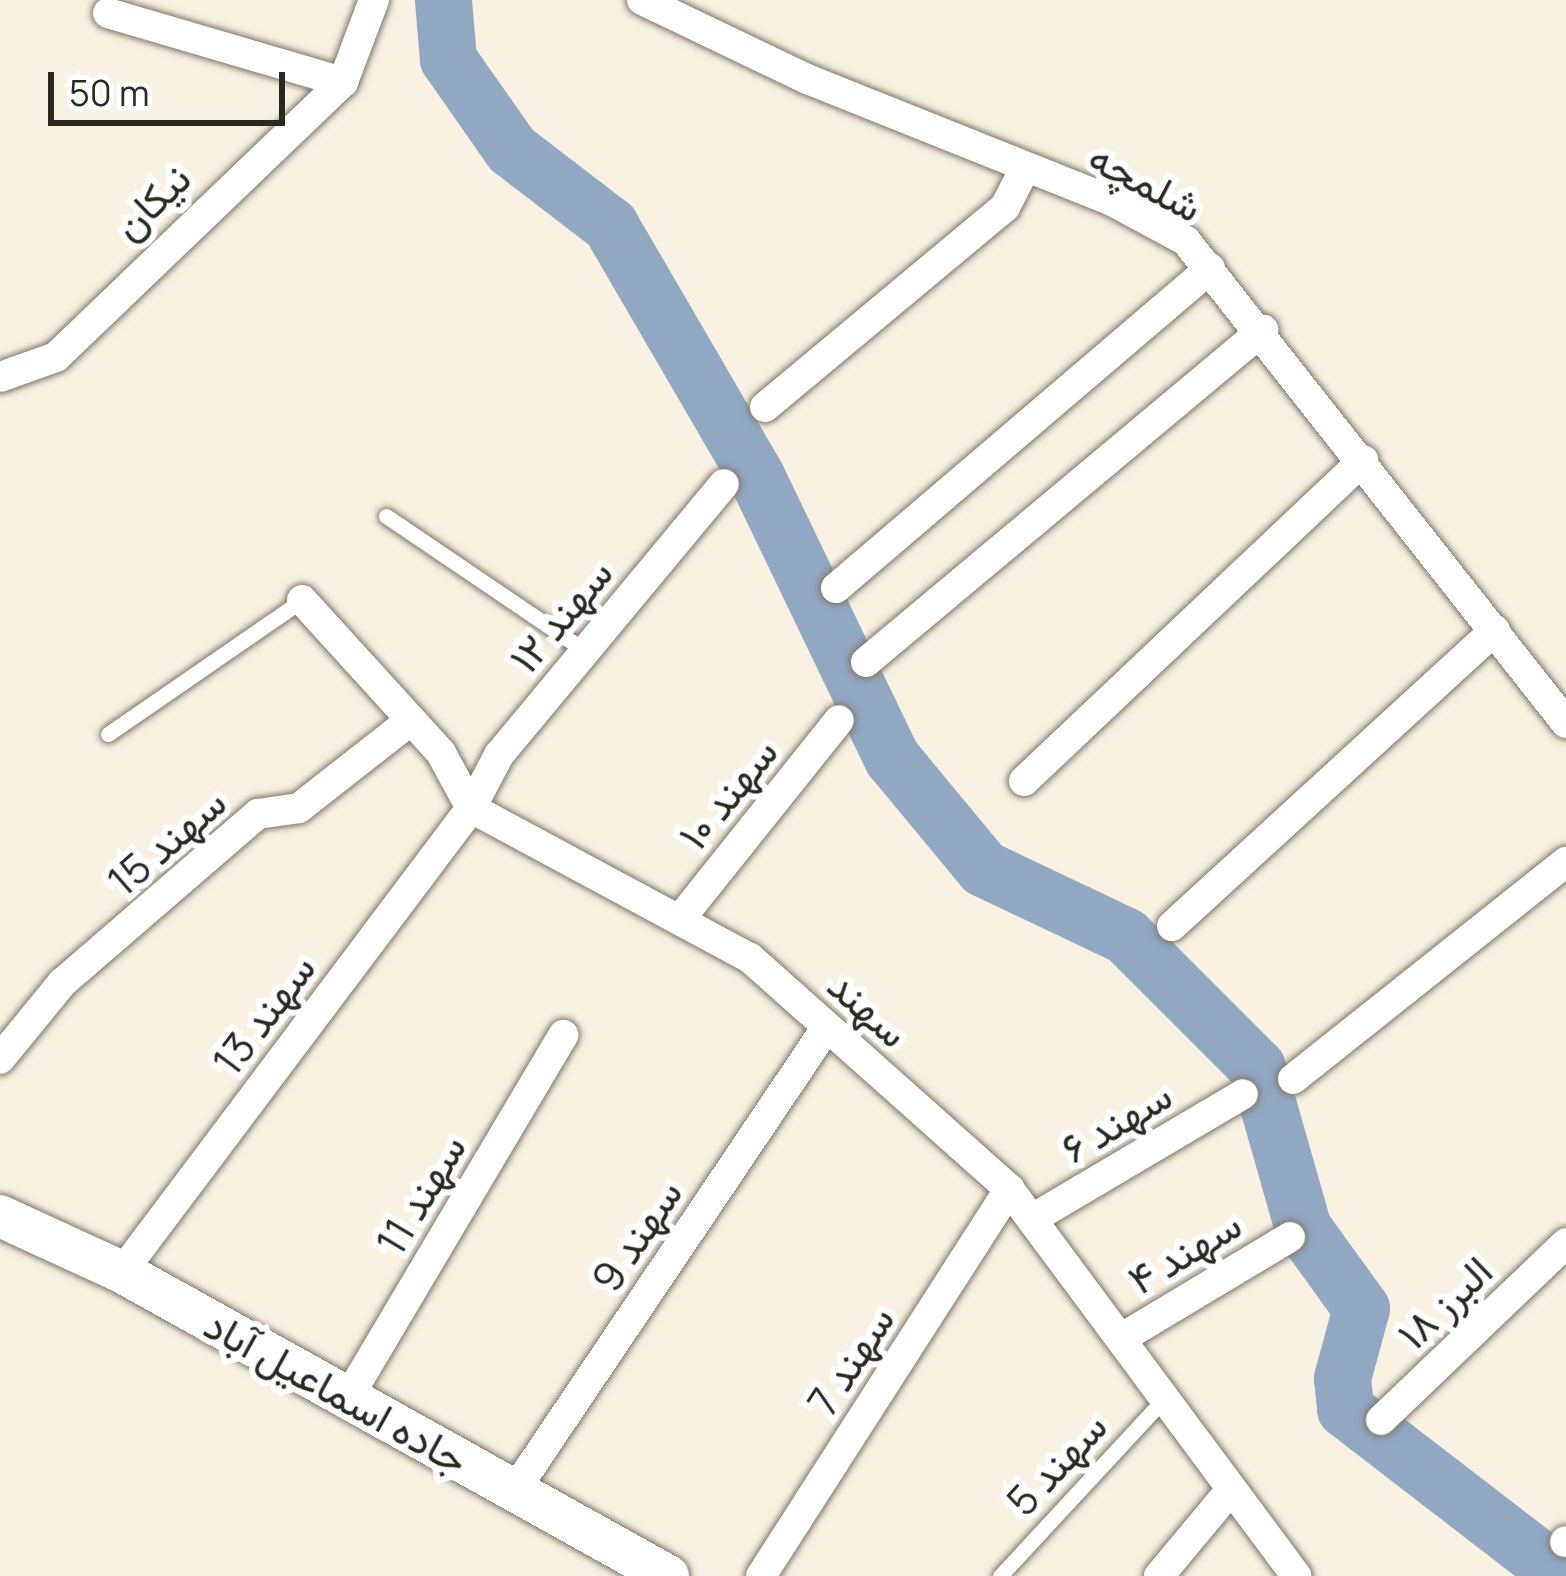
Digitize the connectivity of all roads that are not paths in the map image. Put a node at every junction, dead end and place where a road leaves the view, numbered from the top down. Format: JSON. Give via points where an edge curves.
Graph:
{"nodes":[{"id":1,"x":374,"y":0,"type":"edge"},
{"id":2,"x":642,"y":0,"type":"edge"},
{"id":3,"x":108,"y":13,"type":"dead end"},
{"id":4,"x":343,"y":82,"type":"junction"},
{"id":5,"x":1024,"y":170,"type":"junction"},
{"id":6,"x":1210,"y":269,"type":"junction"},
{"id":7,"x":1263,"y":330,"type":"junction"},
{"id":8,"x":0,"y":377,"type":"edge"},
{"id":9,"x":765,"y":407,"type":"dead end"},
{"id":10,"x":1363,"y":460,"type":"junction"},
{"id":11,"x":724,"y":484,"type":"dead end"},
{"id":12,"x":386,"y":516,"type":"dead end"},
{"id":13,"x":836,"y":589,"type":"dead end"},
{"id":14,"x":302,"y":600,"type":"joint"},
{"id":15,"x":1495,"y":630,"type":"junction"},
{"id":16,"x":584,"y":650,"type":"junction"},
{"id":17,"x":866,"y":662,"type":"dead end"},
{"id":18,"x":839,"y":720,"type":"dead end"},
{"id":19,"x":410,"y":721,"type":"junction"},
{"id":20,"x":1566,"y":723,"type":"edge"},
{"id":21,"x":107,"y":734,"type":"dead end"},
{"id":22,"x":1024,"y":781,"type":"dead end"},
{"id":23,"x":471,"y":808,"type":"junction"},
{"id":24,"x":1566,"y":862,"type":"edge"},
{"id":25,"x":681,"y":917,"type":"junction"},
{"id":26,"x":1172,"y":926,"type":"dead end"},
{"id":27,"x":827,"y":1027,"type":"junction"},
{"id":28,"x":563,"y":1035,"type":"dead end"},
{"id":29,"x":0,"y":1059,"type":"edge"},
{"id":30,"x":1293,"y":1079,"type":"dead end"},
{"id":31,"x":1243,"y":1094,"type":"dead end"},
{"id":32,"x":1009,"y":1189,"type":"junction"},
{"id":33,"x":0,"y":1216,"type":"edge"},
{"id":34,"x":1032,"y":1220,"type":"junction"},
{"id":35,"x":1290,"y":1237,"type":"dead end"},
{"id":36,"x":1566,"y":1243,"type":"edge"},
{"id":37,"x":122,"y":1272,"type":"junction"},
{"id":38,"x":1122,"y":1338,"type":"junction"},
{"id":39,"x":349,"y":1396,"type":"junction"},
{"id":40,"x":1164,"y":1399,"type":"junction"},
{"id":41,"x":1381,"y":1420,"type":"dead end"},
{"id":42,"x":515,"y":1490,"type":"junction"},
{"id":43,"x":1229,"y":1492,"type":"junction"},
{"id":44,"x":668,"y":1576,"type":"edge"},
{"id":45,"x":761,"y":1576,"type":"edge"},
{"id":46,"x":1000,"y":1576,"type":"edge"},
{"id":47,"x":1159,"y":1576,"type":"edge"},
{"id":48,"x":1296,"y":1576,"type":"edge"}],
"edges":[{"from":1,"to":4,"type":"street","name":"نیکان"},
{"from":2,"to":5,"type":"street","name":"شلمچه"},
{"from":3,"to":4,"type":"street"},
{"from":4,"to":8,"type":"street","name":"نیکان","via":[[56,357]]},
{"from":5,"to":6,"type":"street","name":"شلمچه","via":[[1110,200],[1186,241]]},
{"from":5,"to":9,"type":"street","via":[[1005,207]]},
{"from":6,"to":7,"type":"street","name":"شلمچه"},
{"from":6,"to":13,"type":"street"},
{"from":7,"to":10,"type":"street","name":"شلمچه"},
{"from":7,"to":17,"type":"street"},
{"from":10,"to":15,"type":"street","name":"شلمچه"},
{"from":10,"to":22,"type":"street"},
{"from":11,"to":16,"type":"street","name":"سهند ۱۲"},
{"from":12,"to":16,"type":"lane"},
{"from":14,"to":19,"type":"street","name":"سهند"},
{"from":14,"to":21,"type":"lane"},
{"from":15,"to":20,"type":"street","name":"شلمچه"},
{"from":15,"to":26,"type":"street"},
{"from":16,"to":23,"type":"street","name":"سهند ۱۲","via":[[499,755]]},
{"from":18,"to":25,"type":"street","name":"سهند ۱۰"},
{"from":19,"to":23,"type":"street","name":"سهند"},
{"from":19,"to":29,"type":"street","name":"سهند 15","via":[[299,808],[258,814],[62,983]]},
{"from":23,"to":25,"type":"street","name":"سهند"},
{"from":23,"to":37,"type":"street","name":"سهند 13"},
{"from":24,"to":30,"type":"street"},
{"from":25,"to":27,"type":"street","name":"سهند","via":[[750,958]]},
{"from":27,"to":32,"type":"street","name":"سهند"},
{"from":27,"to":42,"type":"street","name":"سهند 9"},
{"from":28,"to":39,"type":"street","name":"سهند 11"},
{"from":31,"to":34,"type":"street","name":"سهند ۶"},
{"from":32,"to":34,"type":"street","name":"سهند"},
{"from":32,"to":45,"type":"street","name":"سهند 7"},
{"from":33,"to":37,"type":"street","name":"جاده اسماعیل آباد"},
{"from":34,"to":38,"type":"street","name":"سهند"},
{"from":35,"to":38,"type":"street","name":"سهند ۴"},
{"from":36,"to":41,"type":"street","name":"البرز ۱۸"},
{"from":37,"to":39,"type":"street","name":"جاده اسماعیل آباد"},
{"from":38,"to":40,"type":"street","name":"سهند"},
{"from":39,"to":42,"type":"street","name":"جاده اسماعیل آباد"},
{"from":40,"to":43,"type":"street","name":"سهند"},
{"from":40,"to":46,"type":"lane","name":"سهند 5"},
{"from":42,"to":44,"type":"street","name":"جاده اسماعیل آباد"},
{"from":43,"to":47,"type":"street"},
{"from":43,"to":48,"type":"street","name":"سهند"}]}
